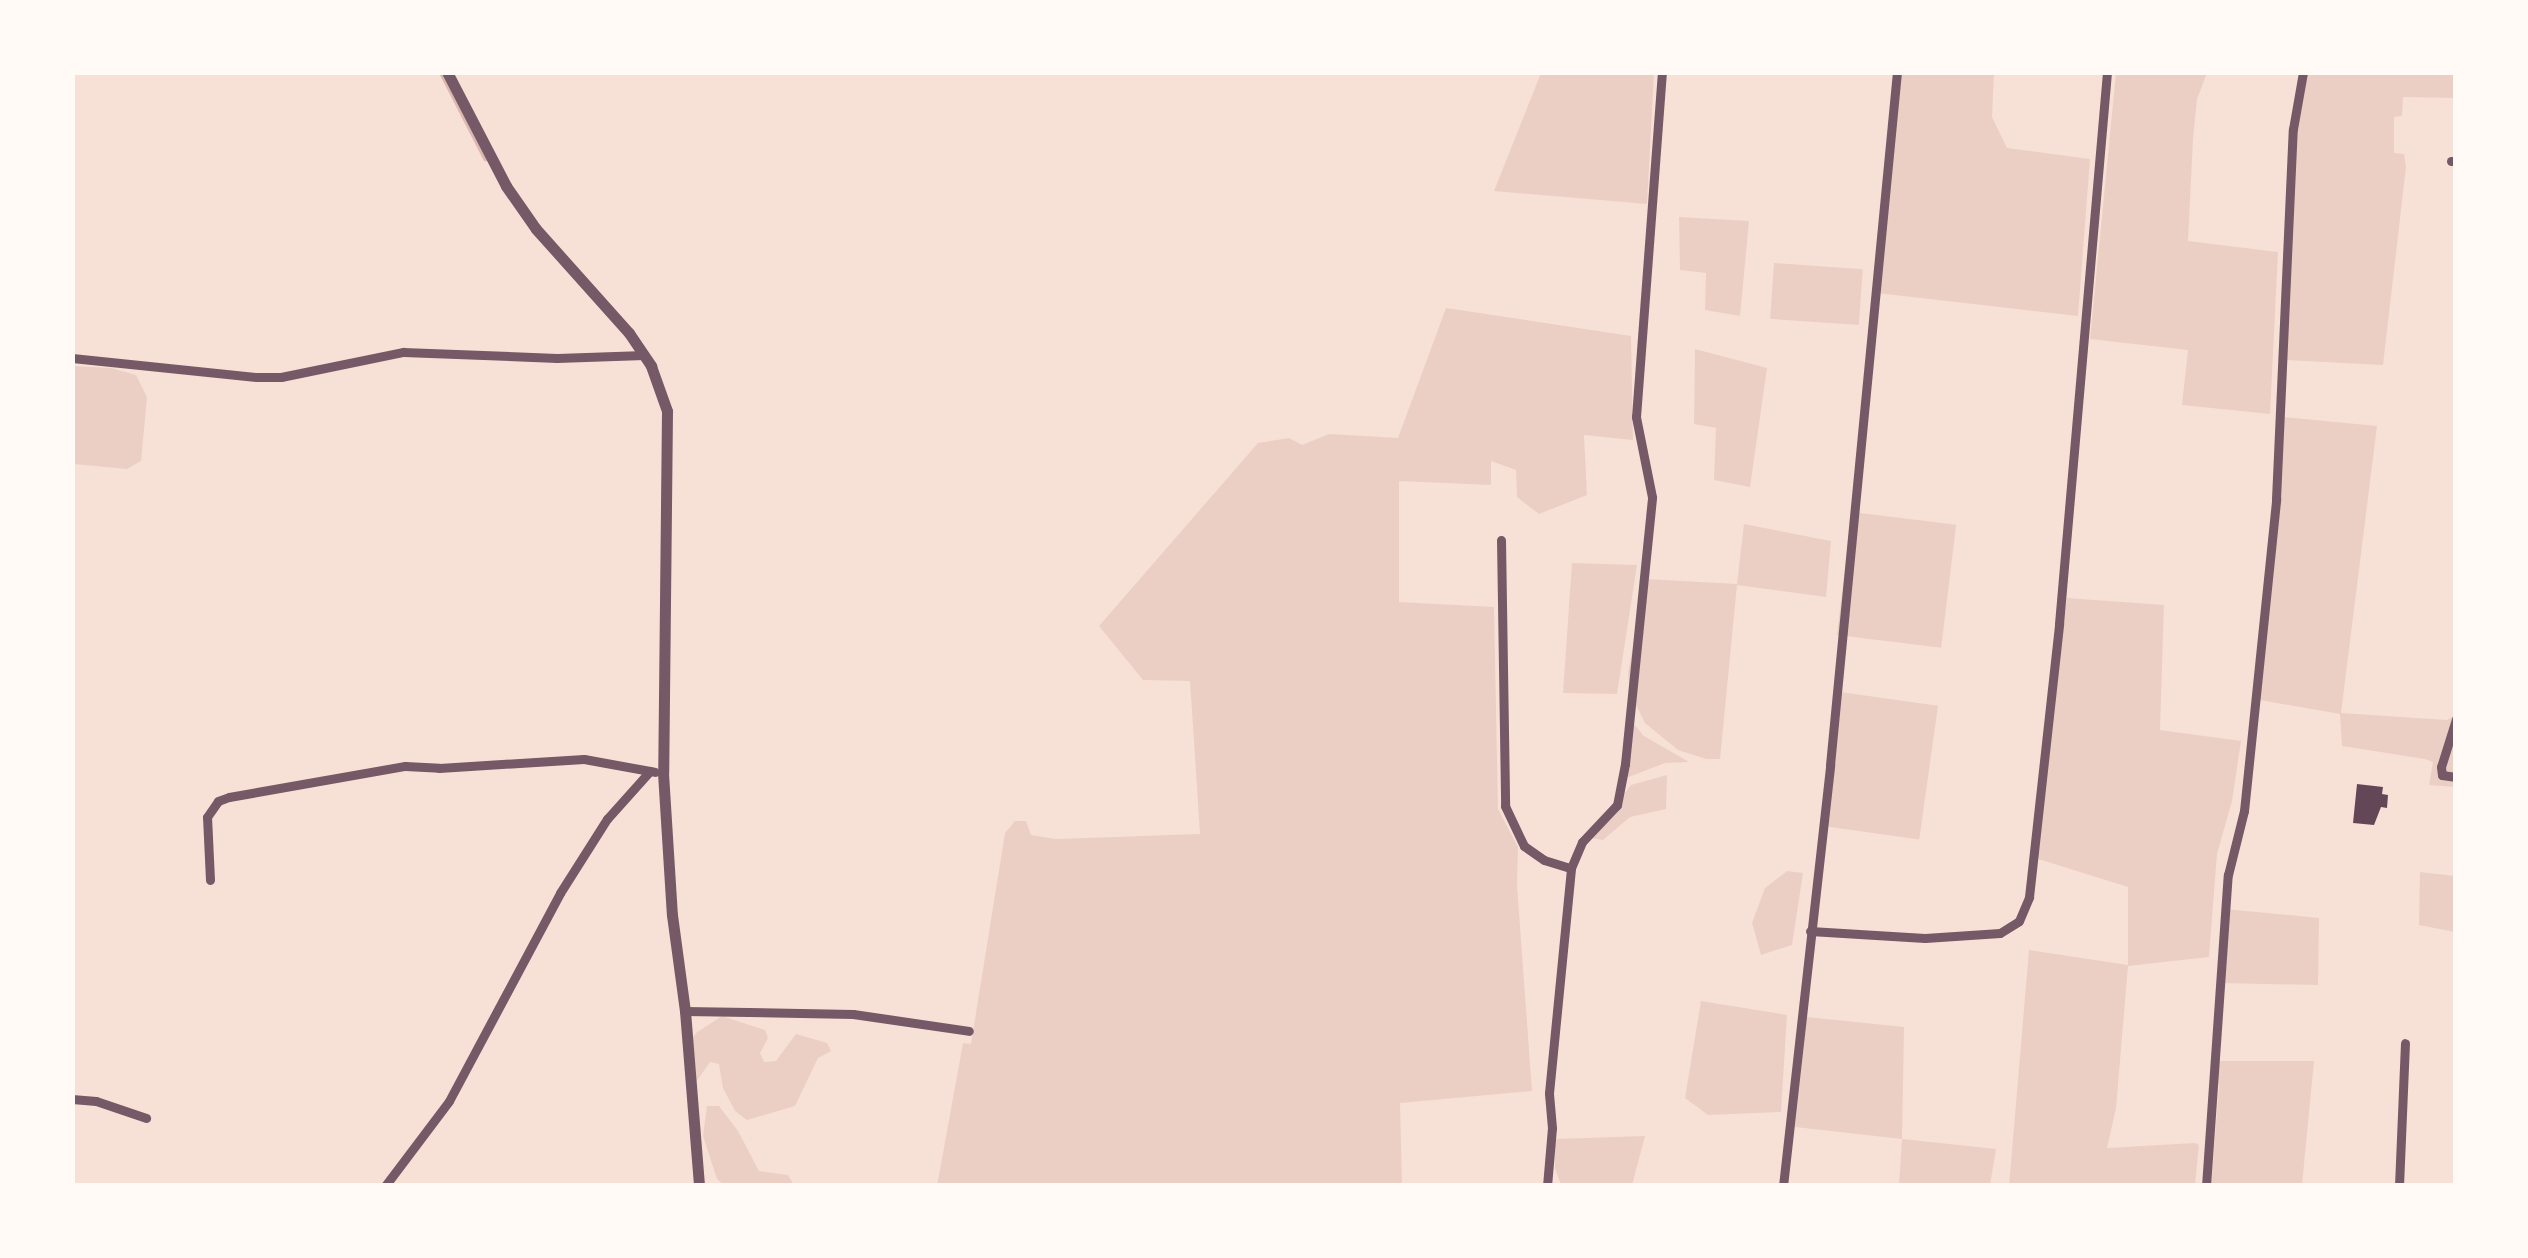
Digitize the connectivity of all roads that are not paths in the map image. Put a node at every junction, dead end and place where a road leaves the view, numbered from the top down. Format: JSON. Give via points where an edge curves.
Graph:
{"nodes":[{"id":1,"x":447,"y":72,"type":"edge"},
{"id":2,"x":1662,"y":72,"type":"edge"},
{"id":3,"x":1897,"y":72,"type":"edge"},
{"id":4,"x":2107,"y":72,"type":"edge"},
{"id":5,"x":2304,"y":72,"type":"edge"},
{"id":6,"x":644,"y":355,"type":"junction"},
{"id":7,"x":72,"y":358,"type":"edge"},
{"id":8,"x":1501,"y":540,"type":"dead end"},
{"id":9,"x":2456,"y":719,"type":"edge"},
{"id":10,"x":656,"y":772,"type":"junction"},
{"id":11,"x":2456,"y":777,"type":"edge"},
{"id":12,"x":1571,"y":868,"type":"junction"},
{"id":13,"x":210,"y":880,"type":"dead end"},
{"id":14,"x":1810,"y":932,"type":"junction"},
{"id":15,"x":685,"y":1011,"type":"junction"},
{"id":16,"x":969,"y":1031,"type":"dead end"},
{"id":17,"x":2405,"y":1043,"type":"dead end"},
{"id":18,"x":72,"y":1099,"type":"edge"},
{"id":19,"x":146,"y":1118,"type":"dead end"},
{"id":20,"x":386,"y":1186,"type":"edge"},
{"id":21,"x":699,"y":1186,"type":"edge"},
{"id":22,"x":1546,"y":1186,"type":"edge"},
{"id":23,"x":1783,"y":1186,"type":"edge"},
{"id":24,"x":2206,"y":1186,"type":"edge"},
{"id":25,"x":2399,"y":1186,"type":"edge"}],
"edges":[{"from":1,"to":6,"type":"street","via":[[482,145],[536,229],[611,308]]},
{"from":2,"to":12,"type":"street","via":[[1636,417],[1652,497],[1622,791],[1607,820],[1578,848]]},
{"from":3,"to":14,"type":"street"},
{"from":4,"to":14,"type":"street","via":[[2029,897],[2019,920],[2000,933],[1925,938]]},
{"from":5,"to":24,"type":"street","via":[[2293,129],[2276,499],[2244,811],[2228,876]]},
{"from":6,"to":7,"type":"street","via":[[402,352],[258,377]]},
{"from":6,"to":10,"type":"street","via":[[661,390],[670,436]]},
{"from":8,"to":12,"type":"street","via":[[1505,806],[1524,846]]},
{"from":9,"to":11,"type":"street","via":[[2442,775]]},
{"from":10,"to":13,"type":"street","via":[[604,759],[405,766],[229,796],[206,818]]},
{"from":10,"to":15,"type":"street"},
{"from":10,"to":20,"type":"street","via":[[607,818],[449,1101]]},
{"from":12,"to":22,"type":"street"},
{"from":14,"to":23,"type":"street"},
{"from":15,"to":16,"type":"street","via":[[853,1014]]},
{"from":15,"to":21,"type":"street"},
{"from":17,"to":25,"type":"street"},
{"from":18,"to":19,"type":"street"}]}
